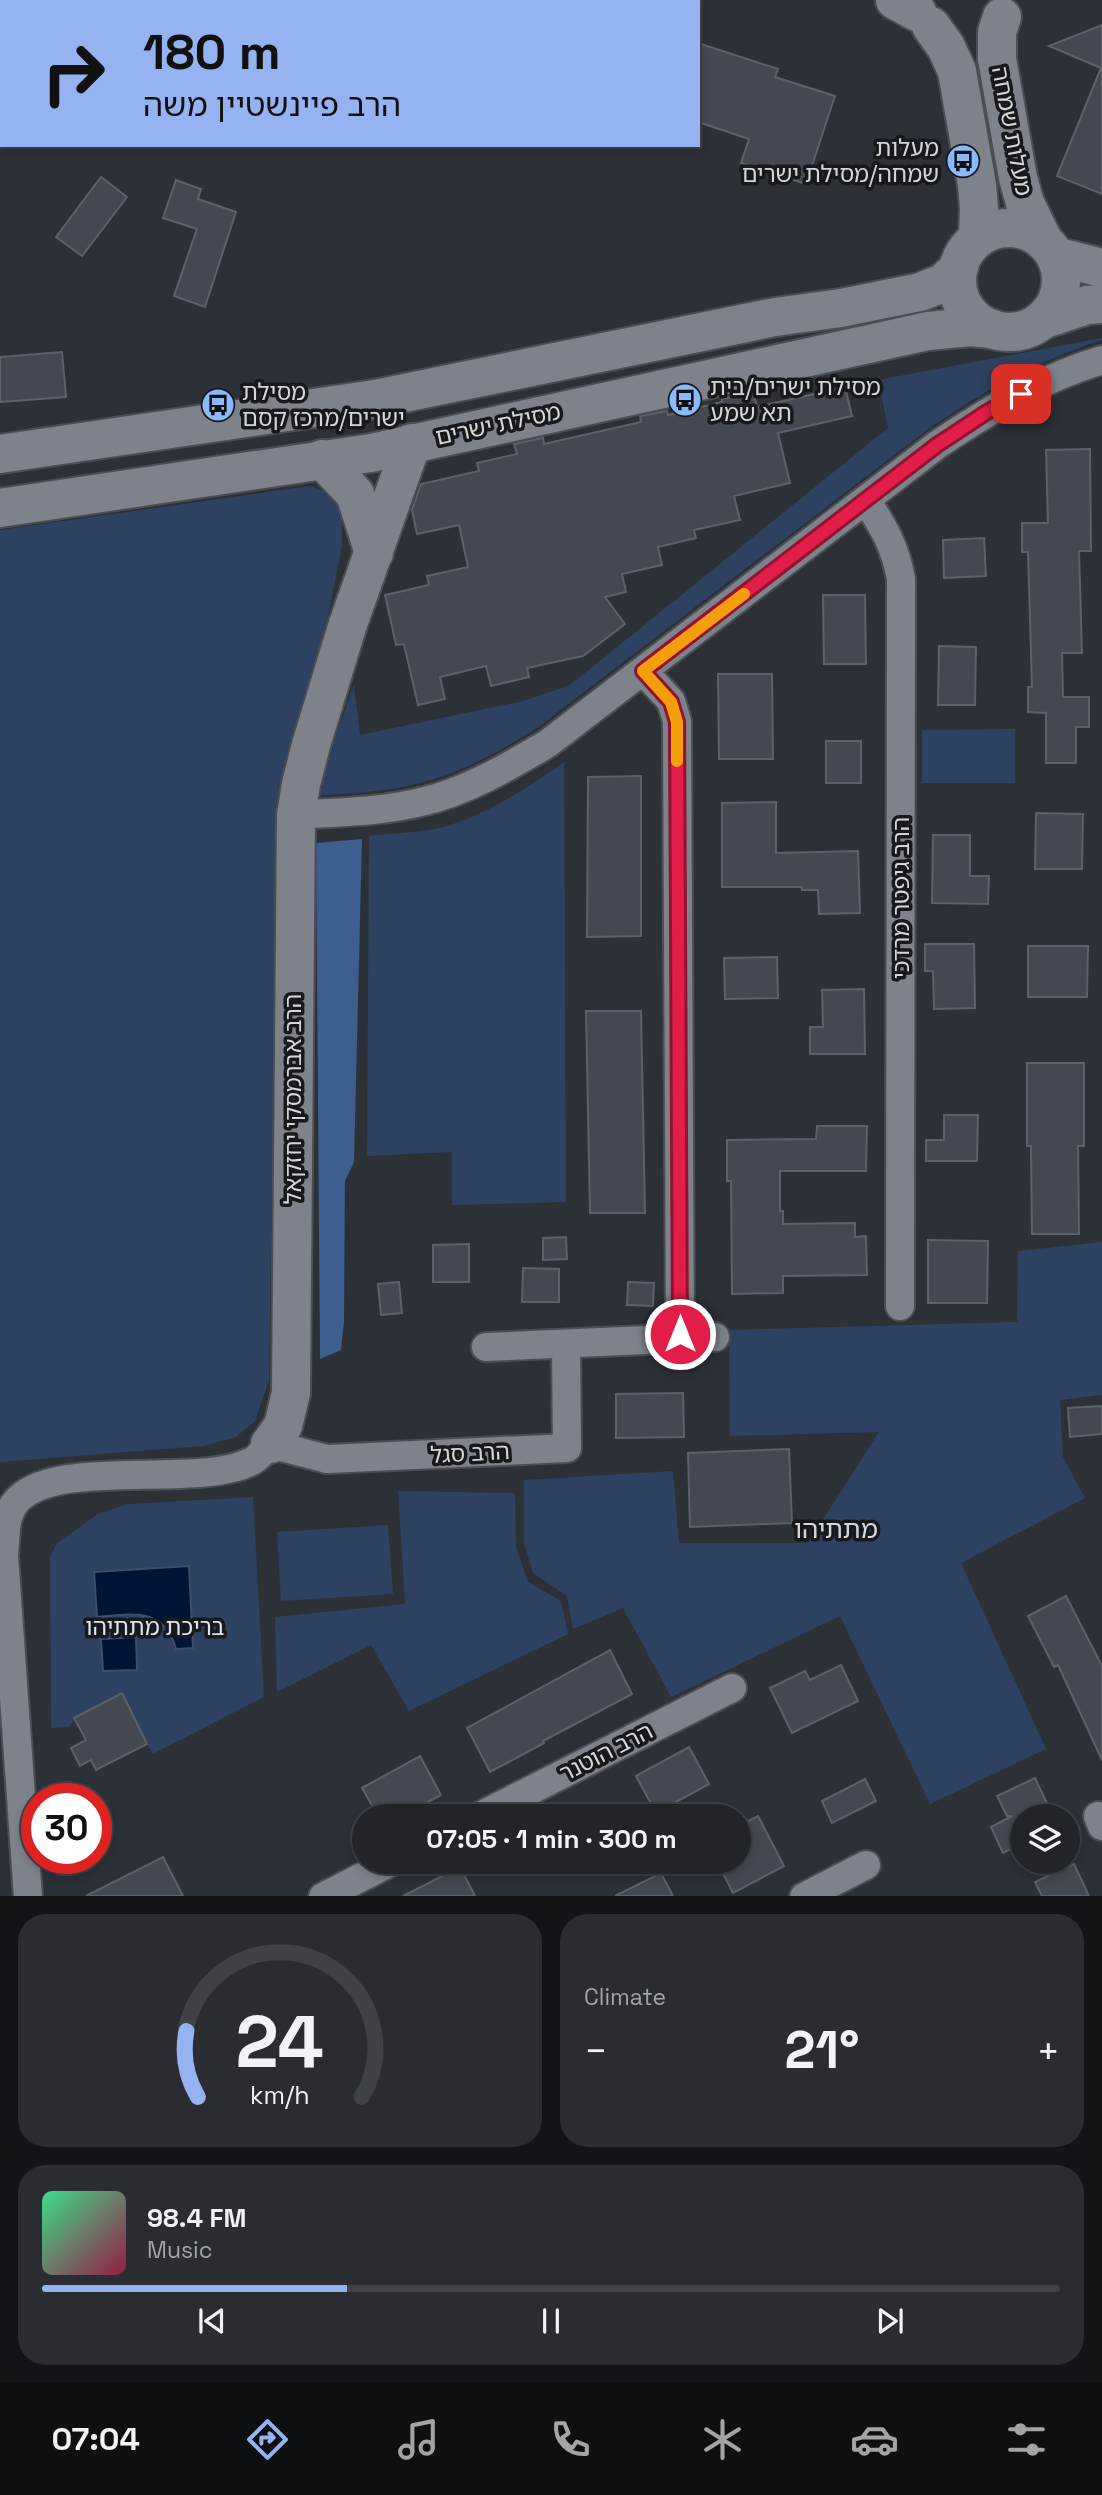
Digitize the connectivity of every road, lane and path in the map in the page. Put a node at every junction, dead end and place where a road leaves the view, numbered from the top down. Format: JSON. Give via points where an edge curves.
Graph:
{"nodes":[{"id":1,"x":1009,"y":5,"type":"edge"},
{"id":2,"x":914,"y":10,"type":"edge"},
{"id":3,"x":1050,"y":249,"type":"junction"},
{"id":4,"x":969,"y":253,"type":"junction"},
{"id":5,"x":1102,"y":268,"type":"edge"},
{"id":6,"x":1102,"y":304,"type":"edge"},
{"id":7,"x":1042,"y":320,"type":"junction"},
{"id":8,"x":993,"y":329,"type":"junction"},
{"id":9,"x":1102,"y":360,"type":"edge"},
{"id":10,"x":412,"y":443,"type":"junction"},
{"id":11,"x":0,"y":454,"type":"edge"},
{"id":12,"x":322,"y":459,"type":"junction"},
{"id":13,"x":866,"y":500,"type":"junction"},
{"id":14,"x":0,"y":508,"type":"edge"},
{"id":15,"x":374,"y":553,"type":"junction"},
{"id":16,"x":643,"y":671,"type":"junction"},
{"id":17,"x":296,"y":815,"type":"junction"},
{"id":18,"x":900,"y":1306,"type":"dead end"},
{"id":19,"x":715,"y":1337,"type":"dead end"},
{"id":20,"x":680,"y":1339,"type":"junction"},
{"id":21,"x":566,"y":1343,"type":"junction"},
{"id":22,"x":486,"y":1347,"type":"dead end"},
{"id":23,"x":270,"y":1444,"type":"junction"},
{"id":24,"x":732,"y":1688,"type":"dead end"},
{"id":25,"x":504,"y":1804,"type":"edge"},
{"id":26,"x":866,"y":1865,"type":"dead end"},
{"id":27,"x":367,"y":1874,"type":"edge"},
{"id":28,"x":28,"y":1896,"type":"edge"},
{"id":29,"x":323,"y":1896,"type":"edge"},
{"id":30,"x":804,"y":1896,"type":"edge"}],
"edges":[{"from":1,"to":2,"type":"street","via":[[983,32],[960,37],[944,34]]},
{"from":1,"to":3,"type":"street","name":"מעלות שמחה","via":[[997,32],[998,59],[1018,178]]},
{"from":2,"to":4,"type":"street","name":"מעלות שמחה","via":[[946,47],[957,71],[978,196]]},
{"from":3,"to":4,"type":"street","via":[[1030,232],[1012,228],[995,230]]},
{"from":3,"to":5,"type":"street"},
{"from":3,"to":7,"type":"street","via":[[1060,273],[1060,291]]},
{"from":4,"to":8,"type":"street","via":[[958,283],[960,298],[968,312]]},
{"from":4,"to":11,"type":"street","via":[[943,283],[920,292],[374,399]]},
{"from":6,"to":7,"type":"street"},
{"from":7,"to":8,"type":"street","via":[[1027,329]]},
{"from":8,"to":10,"type":"street","name":"מסילת ישרים","via":[[928,331]]},
{"from":9,"to":13,"type":"street","via":[[987,412]]},
{"from":10,"to":12,"type":"street","name":"מסילת ישרים"},
{"from":10,"to":15,"type":"street","name":"הרב אברמסקי יחזקאל"},
{"from":12,"to":14,"type":"street","name":"מסילת ישרים"},
{"from":12,"to":15,"type":"street","via":[[355,494]]},
{"from":13,"to":16,"type":"street"},
{"from":13,"to":18,"type":"street","name":"הרב גיפטר מרדכי","via":[[897,553],[901,579]]},
{"from":15,"to":17,"type":"street","name":"הרב אברמסקי יחזקאל","via":[[311,745]]},
{"from":16,"to":17,"type":"street","via":[[547,744],[464,787],[388,808]]},
{"from":16,"to":20,"type":"street","via":[[671,702],[677,722]]},
{"from":17,"to":23,"type":"street","name":"הרב אברמסקי יחזקאל","via":[[291,1393],[283,1426]]},
{"from":19,"to":20,"type":"street"},
{"from":20,"to":21,"type":"street"},
{"from":21,"to":22,"type":"street"},
{"from":21,"to":23,"type":"street","name":"הרב סגל","via":[[567,1448],[327,1460]]},
{"from":23,"to":28,"type":"street","name":"הרב אברמסקי יחזקאל","via":[[253,1462],[213,1472],[69,1479],[38,1485],[13,1505],[5,1555]]},
{"from":24,"to":25,"type":"street","name":"הרב הוטנר"},
{"from":26,"to":30,"type":"street"},
{"from":27,"to":29,"type":"street"}]}
